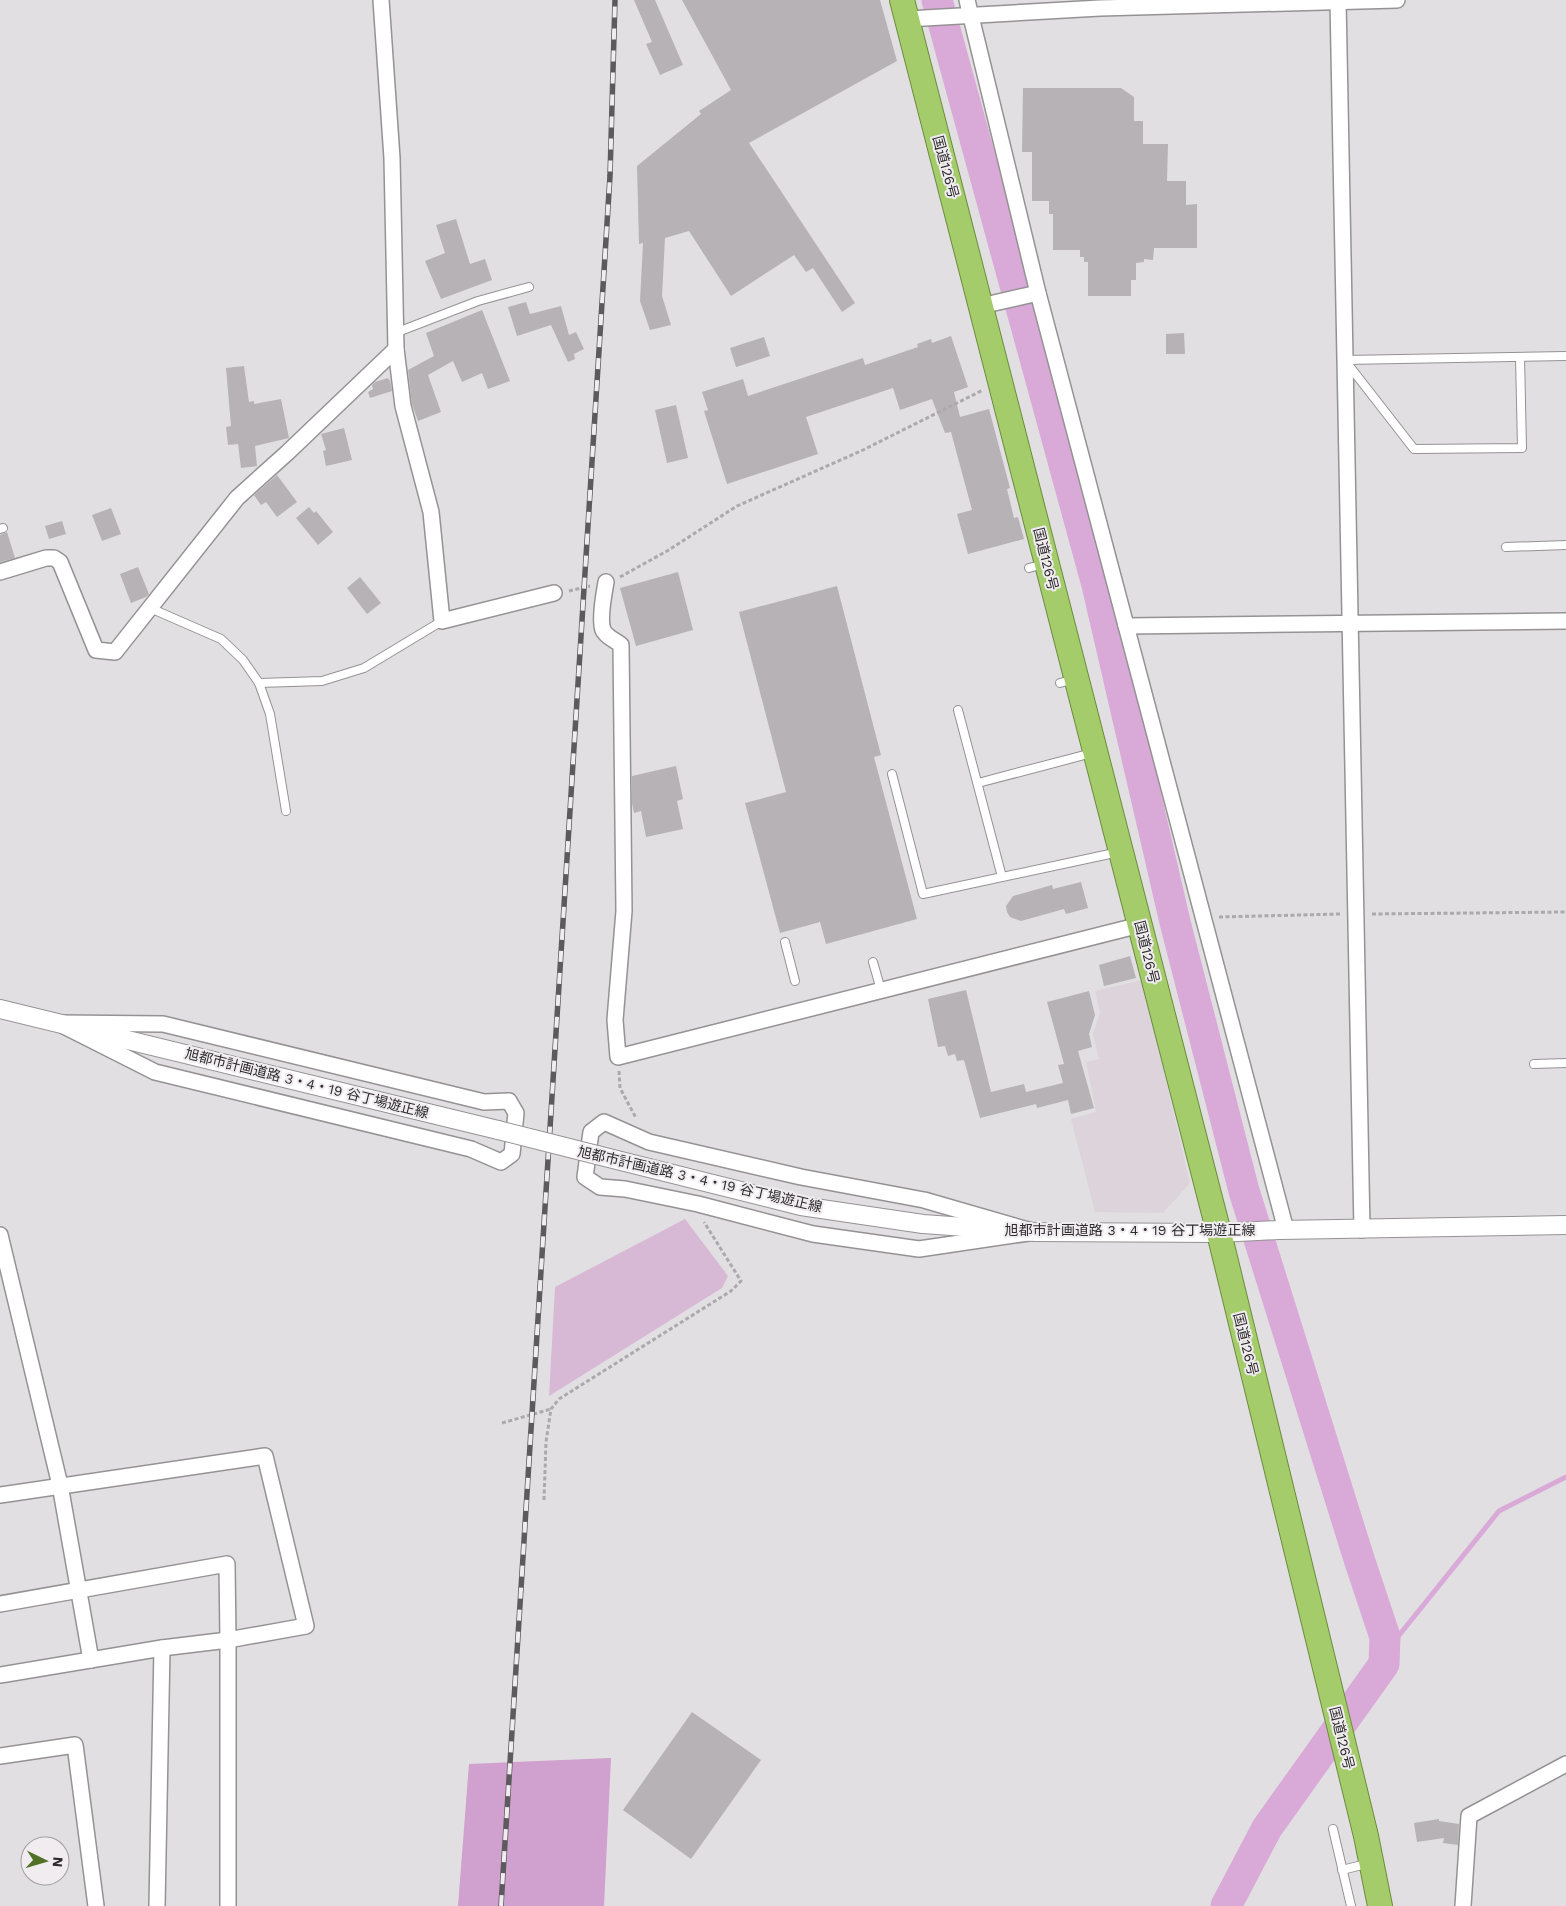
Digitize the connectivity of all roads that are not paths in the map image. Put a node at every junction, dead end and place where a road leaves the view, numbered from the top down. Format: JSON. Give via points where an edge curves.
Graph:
{"nodes":[{"id":1,"x":381,"y":0,"type":"edge"},
{"id":2,"x":892,"y":0,"type":"edge"},
{"id":3,"x":967,"y":0,"type":"edge"},
{"id":4,"x":1397,"y":0,"type":"edge"},
{"id":5,"x":1338,"y":1,"type":"edge"},
{"id":6,"x":1099,"y":4,"type":"edge"},
{"id":7,"x":912,"y":12,"type":"edge"},
{"id":8,"x":971,"y":15,"type":"junction"},
{"id":9,"x":529,"y":287,"type":"dead end"},
{"id":10,"x":1038,"y":293,"type":"junction"},
{"id":11,"x":982,"y":306,"type":"junction"},
{"id":12,"x":395,"y":333,"type":"junction"},
{"id":13,"x":396,"y":349,"type":"junction"},
{"id":14,"x":1566,"y":356,"type":"edge"},
{"id":15,"x":1520,"y":357,"type":"junction"},
{"id":16,"x":1345,"y":360,"type":"junction"},
{"id":17,"x":1566,"y":544,"type":"edge"},
{"id":18,"x":1506,"y":547,"type":"dead end"},
{"id":19,"x":0,"y":572,"type":"edge"},
{"id":20,"x":606,"y":582,"type":"road end"},
{"id":21,"x":554,"y":594,"type":"road end"},
{"id":22,"x":150,"y":608,"type":"junction"},
{"id":23,"x":442,"y":621,"type":"junction"},
{"id":24,"x":1566,"y":621,"type":"edge"},
{"id":25,"x":1350,"y":623,"type":"junction"},
{"id":26,"x":1126,"y":626,"type":"junction"},
{"id":27,"x":259,"y":683,"type":"junction"},
{"id":28,"x":958,"y":710,"type":"dead end"},
{"id":29,"x":1095,"y":752,"type":"junction"},
{"id":30,"x":892,"y":774,"type":"dead end"},
{"id":31,"x":978,"y":783,"type":"junction"},
{"id":32,"x":286,"y":811,"type":"dead end"},
{"id":33,"x":1121,"y":852,"type":"junction"},
{"id":34,"x":1002,"y":877,"type":"junction"},
{"id":35,"x":1140,"y":925,"type":"junction"},
{"id":36,"x":785,"y":942,"type":"dead end"},
{"id":37,"x":873,"y":962,"type":"dead end"},
{"id":38,"x":795,"y":981,"type":"dead end"},
{"id":39,"x":881,"y":990,"type":"junction"},
{"id":40,"x":0,"y":1009,"type":"edge"},
{"id":41,"x":58,"y":1023,"type":"junction"},
{"id":42,"x":1566,"y":1063,"type":"edge"},
{"id":43,"x":1534,"y":1064,"type":"dead end"},
{"id":44,"x":1566,"y":1226,"type":"edge"},
{"id":45,"x":1282,"y":1230,"type":"junction"},
{"id":46,"x":1362,"y":1230,"type":"junction"},
{"id":47,"x":1035,"y":1232,"type":"junction"},
{"id":48,"x":1219,"y":1233,"type":"junction"},
{"id":49,"x":0,"y":1235,"type":"edge"},
{"id":50,"x":60,"y":1485,"type":"junction"},
{"id":51,"x":0,"y":1494,"type":"edge"},
{"id":52,"x":79,"y":1590,"type":"junction"},
{"id":53,"x":0,"y":1604,"type":"edge"},
{"id":54,"x":228,"y":1640,"type":"junction"},
{"id":55,"x":162,"y":1648,"type":"junction"},
{"id":56,"x":91,"y":1660,"type":"junction"},
{"id":57,"x":0,"y":1675,"type":"edge"},
{"id":58,"x":0,"y":1756,"type":"edge"},
{"id":59,"x":1566,"y":1764,"type":"edge"},
{"id":60,"x":1333,"y":1829,"type":"dead end"},
{"id":61,"x":1371,"y":1863,"type":"junction"},
{"id":62,"x":1342,"y":1870,"type":"junction"},
{"id":63,"x":96,"y":1906,"type":"edge"},
{"id":64,"x":157,"y":1906,"type":"edge"},
{"id":65,"x":228,"y":1906,"type":"edge"},
{"id":66,"x":1351,"y":1906,"type":"edge"},
{"id":67,"x":1380,"y":1906,"type":"edge"},
{"id":68,"x":1463,"y":1906,"type":"edge"}],
"edges":[{"from":1,"to":12,"type":"street","via":[[392,158]]},
{"from":2,"to":7,"type":"street"},
{"from":3,"to":8,"type":"street"},
{"from":4,"to":5,"type":"street"},
{"from":5,"to":6,"type":"street"},
{"from":5,"to":16,"type":"street"},
{"from":6,"to":8,"type":"street"},
{"from":7,"to":8,"type":"street"},
{"from":7,"to":11,"type":"highway","name":"国道126号"},
{"from":8,"to":10,"type":"street"},
{"from":9,"to":12,"type":"lane","via":[[478,301]]},
{"from":10,"to":11,"type":"street"},
{"from":10,"to":26,"type":"street"},
{"from":11,"to":29,"type":"highway","name":"国道126号","via":[[1001,381],[1038,566],[1068,681]]},
{"from":12,"to":13,"type":"street"},
{"from":13,"to":22,"type":"street","via":[[237,498]]},
{"from":13,"to":23,"type":"street","via":[[403,406],[431,512]]},
{"from":14,"to":15,"type":"lane"},
{"from":15,"to":16,"type":"lane"},
{"from":15,"to":16,"type":"lane","via":[[1522,448],[1414,449]]},
{"from":16,"to":25,"type":"street"},
{"from":17,"to":18,"type":"lane"},
{"from":19,"to":22,"type":"street","via":[[46,558],[60,562],[96,650],[115,652]]},
{"from":20,"to":39,"type":"street","via":[[602,628],[621,645],[624,910],[614,1020],[618,1057]]},
{"from":21,"to":23,"type":"street"},
{"from":22,"to":27,"type":"lane","via":[[221,639],[243,660]]},
{"from":23,"to":27,"type":"lane","via":[[364,668],[322,681]]},
{"from":24,"to":25,"type":"street"},
{"from":25,"to":26,"type":"street"},
{"from":25,"to":46,"type":"street"},
{"from":26,"to":45,"type":"street"},
{"from":27,"to":32,"type":"lane","via":[[270,714]]},
{"from":28,"to":31,"type":"lane"},
{"from":29,"to":31,"type":"lane"},
{"from":29,"to":33,"type":"highway","name":"国道126号"},
{"from":30,"to":34,"type":"lane","via":[[923,894]]},
{"from":31,"to":34,"type":"lane"},
{"from":33,"to":34,"type":"lane"},
{"from":33,"to":35,"type":"highway","name":"国道126号"},
{"from":35,"to":39,"type":"street"},
{"from":35,"to":48,"type":"highway","name":"国道126号"},
{"from":36,"to":38,"type":"lane"},
{"from":37,"to":39,"type":"lane"},
{"from":40,"to":41,"type":"street","name":"旭都市計画道路 3・4・19 谷丁場遊正線"},
{"from":41,"to":41,"type":"street","via":[[163,1024],[484,1102],[509,1101],[516,1113],[512,1154],[501,1162],[471,1149],[155,1072]]},
{"from":41,"to":47,"type":"street","name":"旭都市計画道路 3・4・19 谷丁場遊正線","bridge":true,"via":[[800,1206],[923,1224]]},
{"from":42,"to":43,"type":"lane"},
{"from":44,"to":46,"type":"street","name":"旭都市計画道路 3・4・19 谷丁場遊正線"},
{"from":45,"to":46,"type":"street","name":"旭都市計画道路 3・4・19 谷丁場遊正線"},
{"from":45,"to":48,"type":"street","name":"旭都市計画道路 3・4・19 谷丁場遊正線"},
{"from":47,"to":47,"type":"street","via":[[919,1249],[813,1234],[662,1196],[600,1187],[585,1177],[591,1132],[604,1122],[649,1142],[801,1177],[924,1200]]},
{"from":47,"to":48,"type":"street","name":"旭都市計画道路 3・4・19 谷丁場遊正線"},
{"from":48,"to":61,"type":"highway","name":"国道126号"},
{"from":49,"to":50,"type":"street"},
{"from":50,"to":51,"type":"street"},
{"from":50,"to":52,"type":"street"},
{"from":50,"to":54,"type":"street","via":[[265,1456],[306,1626]]},
{"from":52,"to":53,"type":"street"},
{"from":52,"to":54,"type":"street","via":[[227,1564]]},
{"from":52,"to":56,"type":"street"},
{"from":54,"to":55,"type":"street"},
{"from":54,"to":65,"type":"street"},
{"from":55,"to":56,"type":"street"},
{"from":55,"to":64,"type":"street"},
{"from":56,"to":57,"type":"street"},
{"from":58,"to":63,"type":"street","via":[[75,1745]]},
{"from":59,"to":68,"type":"street","via":[[1469,1816]]},
{"from":60,"to":62,"type":"lane"},
{"from":61,"to":62,"type":"lane"},
{"from":61,"to":67,"type":"highway","name":"国道126号"},
{"from":62,"to":66,"type":"lane"}]}
